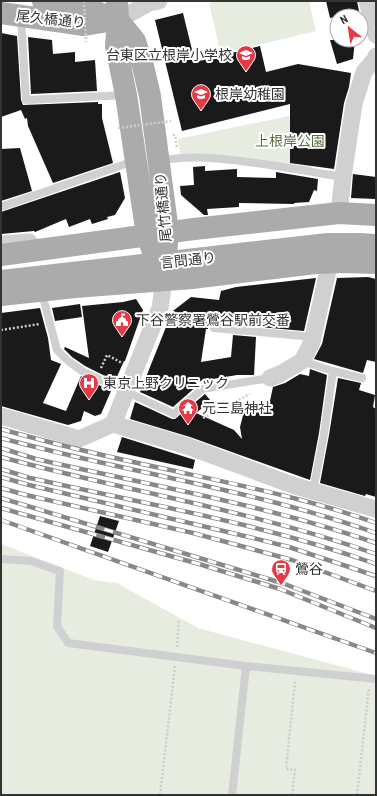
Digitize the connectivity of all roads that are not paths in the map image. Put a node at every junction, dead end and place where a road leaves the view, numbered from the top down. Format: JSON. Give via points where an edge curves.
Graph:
{"nodes":[{"id":1,"x":43,"y":1,"type":"edge"},
{"id":2,"x":159,"y":1,"type":"edge"},
{"id":3,"x":367,"y":1,"type":"edge"},
{"id":4,"x":118,"y":10,"type":"edge"},
{"id":5,"x":11,"y":15,"type":"edge"},
{"id":6,"x":376,"y":34,"type":"edge"},
{"id":7,"x":376,"y":58,"type":"edge"},
{"id":8,"x":126,"y":95,"type":"junction"},
{"id":9,"x":136,"y":160,"type":"junction"},
{"id":10,"x":159,"y":161,"type":"junction"},
{"id":11,"x":343,"y":177,"type":"junction"},
{"id":12,"x":1,"y":207,"type":"edge"},
{"id":13,"x":339,"y":214,"type":"junction"},
{"id":14,"x":376,"y":215,"type":"edge"},
{"id":15,"x":376,"y":230,"type":"edge"},
{"id":16,"x":168,"y":232,"type":"junction"},
{"id":17,"x":147,"y":235,"type":"junction"},
{"id":18,"x":1,"y":244,"type":"edge"},
{"id":19,"x":376,"y":245,"type":"edge"},
{"id":20,"x":1,"y":255,"type":"edge"},
{"id":21,"x":330,"y":262,"type":"junction"},
{"id":22,"x":376,"y":262,"type":"edge"},
{"id":23,"x":1,"y":266,"type":"edge"},
{"id":24,"x":164,"y":280,"type":"junction"},
{"id":25,"x":1,"y":281,"type":"edge"},
{"id":26,"x":1,"y":295,"type":"edge"},
{"id":27,"x":44,"y":301,"type":"junction"},
{"id":28,"x":1,"y":305,"type":"edge"},
{"id":29,"x":214,"y":328,"type":"dead end"},
{"id":30,"x":314,"y":337,"type":"junction"},
{"id":31,"x":302,"y":361,"type":"junction"},
{"id":32,"x":333,"y":371,"type":"junction"},
{"id":33,"x":270,"y":378,"type":"joint"},
{"id":34,"x":362,"y":378,"type":"dead end"},
{"id":35,"x":126,"y":391,"type":"junction"},
{"id":36,"x":1,"y":416,"type":"edge"},
{"id":37,"x":112,"y":424,"type":"junction"},
{"id":38,"x":312,"y":491,"type":"junction"},
{"id":39,"x":376,"y":509,"type":"edge"},
{"id":40,"x":1,"y":560,"type":"edge"},
{"id":41,"x":246,"y":666,"type":"junction"},
{"id":42,"x":373,"y":679,"type":"edge"},
{"id":43,"x":232,"y":795,"type":"edge"}],
"edges":[{"from":1,"to":4,"type":"main road","name":"尾久橋通り"},
{"from":2,"to":4,"type":"street"},
{"from":3,"to":6,"type":"street"},
{"from":4,"to":5,"type":"main road","name":"尾久橋通り","via":[[84,25]]},
{"from":4,"to":8,"type":"main road","name":"尾竹橋通り","via":[[116,46]]},
{"from":4,"to":10,"type":"main road","name":"尾竹橋通り","via":[[135,41],[143,66]]},
{"from":5,"to":8,"type":"lane","via":[[26,100]]},
{"from":7,"to":11,"type":"street","via":[[364,72],[354,104]]},
{"from":8,"to":9,"type":"main road","name":"尾竹橋通り"},
{"from":9,"to":12,"type":"lane"},
{"from":9,"to":17,"type":"main road","name":"尾竹橋通り"},
{"from":10,"to":11,"type":"lane","via":[[208,157]]},
{"from":10,"to":16,"type":"main road","name":"尾竹橋通り"},
{"from":11,"to":13,"type":"street"},
{"from":13,"to":14,"type":"main road"},
{"from":13,"to":16,"type":"main road"},
{"from":15,"to":23,"type":"main road","name":"言問通り","via":[[327,230]]},
{"from":16,"to":17,"type":"main road"},
{"from":16,"to":24,"type":"main road","name":"尾竹橋通り"},
{"from":17,"to":18,"type":"street"},
{"from":17,"to":20,"type":"main road"},
{"from":17,"to":24,"type":"main road","name":"尾竹橋通り"},
{"from":19,"to":25,"type":"main road","name":"言問通り","bridge":true,"via":[[328,244]]},
{"from":21,"to":22,"type":"main road"},
{"from":21,"to":24,"type":"main road"},
{"from":21,"to":30,"type":"street"},
{"from":24,"to":26,"type":"main road"},
{"from":24,"to":27,"type":"street","via":[[91,296]]},
{"from":24,"to":35,"type":"street","via":[[160,308]]},
{"from":27,"to":28,"type":"street"},
{"from":27,"to":35,"type":"lane","via":[[57,350],[82,371]]},
{"from":29,"to":30,"type":"lane"},
{"from":30,"to":31,"type":"street"},
{"from":31,"to":32,"type":"lane"},
{"from":31,"to":33,"type":"street"},
{"from":32,"to":34,"type":"lane"},
{"from":32,"to":38,"type":"lane"},
{"from":33,"to":35,"type":"lane","via":[[202,389],[174,414]]},
{"from":35,"to":37,"type":"street"},
{"from":36,"to":37,"type":"street","via":[[79,439]]},
{"from":37,"to":38,"type":"street","via":[[187,446]]},
{"from":38,"to":39,"type":"street"},
{"from":40,"to":41,"type":"lane","via":[[30,561],[60,571],[57,626],[68,643]]},
{"from":41,"to":42,"type":"lane"},
{"from":41,"to":43,"type":"lane"}]}
